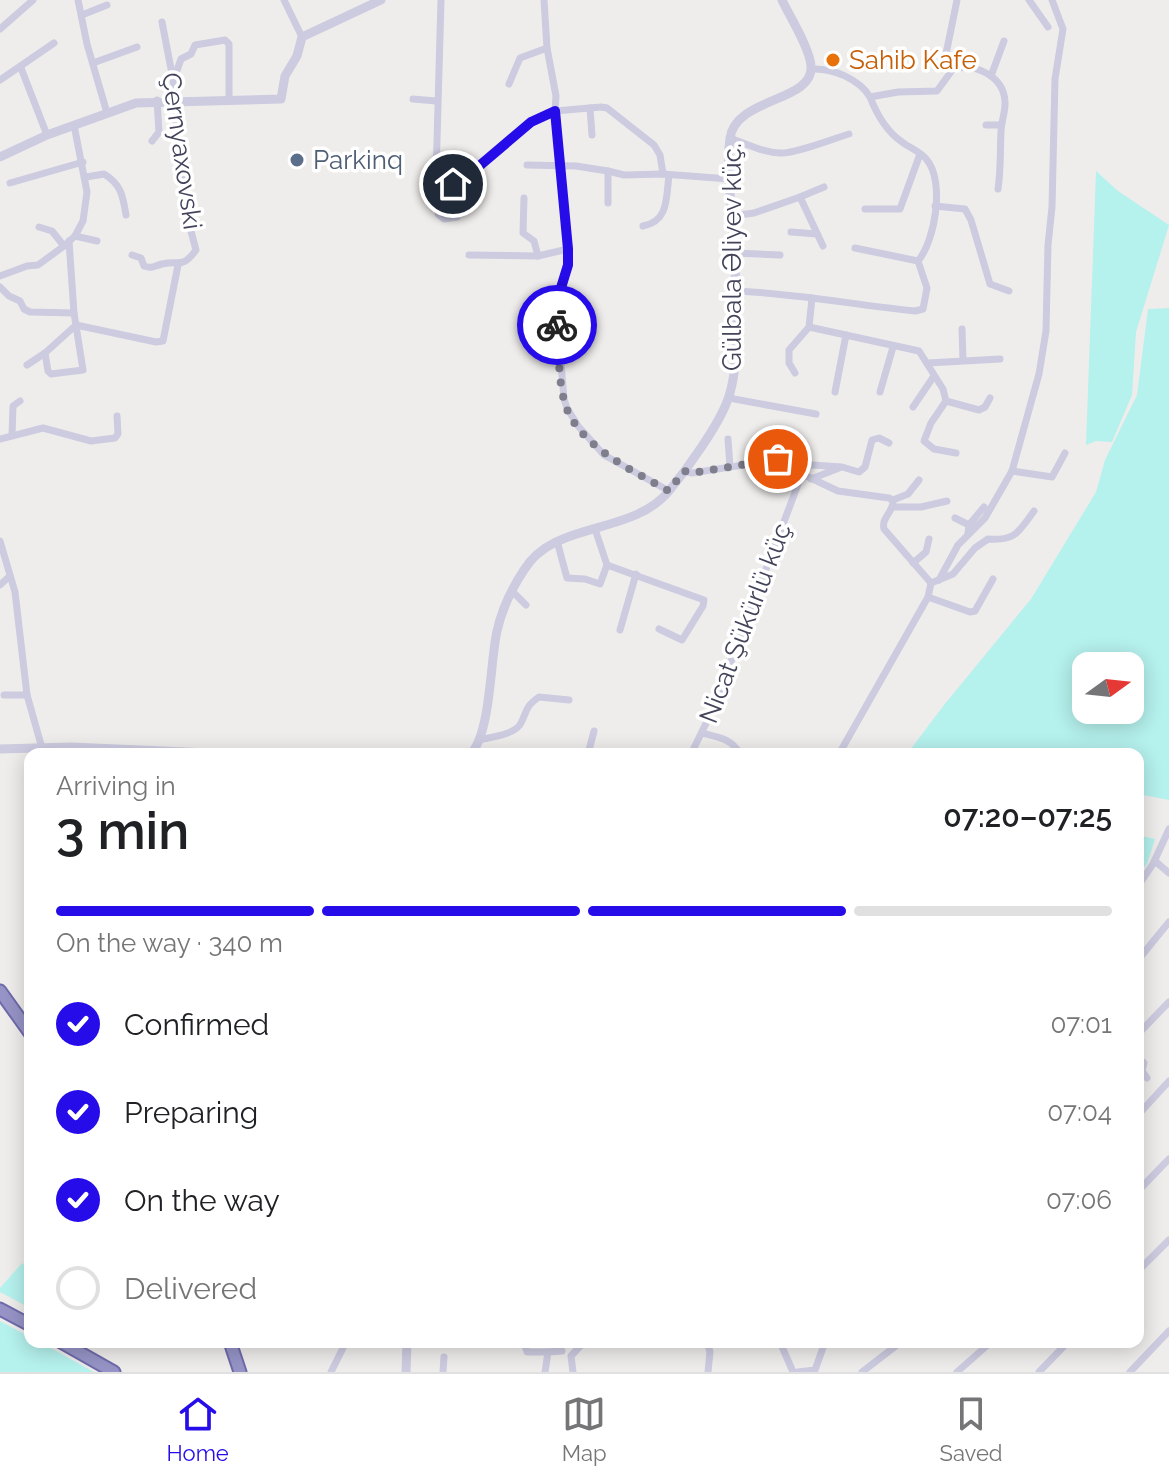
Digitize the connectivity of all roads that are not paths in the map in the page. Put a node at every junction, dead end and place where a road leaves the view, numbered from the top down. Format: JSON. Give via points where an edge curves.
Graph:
{"nodes":[{"id":1,"x":33,"y":0,"type":"edge"},
{"id":2,"x":78,"y":0,"type":"edge"},
{"id":3,"x":284,"y":0,"type":"edge"},
{"id":4,"x":381,"y":0,"type":"edge"},
{"id":5,"x":441,"y":0,"type":"edge"},
{"id":6,"x":544,"y":0,"type":"edge"},
{"id":7,"x":782,"y":0,"type":"edge"},
{"id":8,"x":957,"y":0,"type":"edge"},
{"id":9,"x":1029,"y":0,"type":"edge"},
{"id":10,"x":1052,"y":0,"type":"edge"},
{"id":11,"x":107,"y":5,"type":"dead end"},
{"id":12,"x":82,"y":15,"type":"junction"},
{"id":13,"x":162,"y":22,"type":"dead end"},
{"id":14,"x":1048,"y":27,"type":"dead end"},
{"id":15,"x":0,"y":29,"type":"edge"},
{"id":16,"x":302,"y":37,"type":"junction"},
{"id":17,"x":1004,"y":41,"type":"dead end"},
{"id":18,"x":54,"y":43,"type":"dead end"},
{"id":19,"x":137,"y":47,"type":"dead end"},
{"id":20,"x":547,"y":48,"type":"junction"},
{"id":21,"x":93,"y":63,"type":"junction"},
{"id":22,"x":21,"y":68,"type":"junction"},
{"id":23,"x":812,"y":69,"type":"junction"},
{"id":24,"x":953,"y":69,"type":"junction"},
{"id":25,"x":991,"y":76,"type":"junction"},
{"id":26,"x":0,"y":80,"type":"edge"},
{"id":27,"x":174,"y":81,"type":"junction"},
{"id":28,"x":509,"y":84,"type":"dead end"},
{"id":29,"x":870,"y":97,"type":"junction"},
{"id":30,"x":413,"y":99,"type":"dead end"},
{"id":31,"x":157,"y":100,"type":"junction"},
{"id":32,"x":177,"y":100,"type":"junction"},
{"id":33,"x":229,"y":100,"type":"junction"},
{"id":34,"x":436,"y":101,"type":"junction"},
{"id":35,"x":590,"y":108,"type":"junction"},
{"id":36,"x":555,"y":111,"type":"junction"},
{"id":37,"x":107,"y":113,"type":"junction"},
{"id":38,"x":74,"y":125,"type":"junction"},
{"id":39,"x":986,"y":125,"type":"dead end"},
{"id":40,"x":1001,"y":125,"type":"junction"},
{"id":41,"x":849,"y":134,"type":"dead end"},
{"id":42,"x":47,"y":135,"type":"junction"},
{"id":43,"x":592,"y":135,"type":"dead end"},
{"id":44,"x":730,"y":138,"type":"junction"},
{"id":45,"x":152,"y":141,"type":"dead end"},
{"id":46,"x":920,"y":154,"type":"junction"},
{"id":47,"x":0,"y":157,"type":"edge"},
{"id":48,"x":436,"y":157,"type":"junction"},
{"id":49,"x":83,"y":162,"type":"junction"},
{"id":50,"x":527,"y":165,"type":"dead end"},
{"id":51,"x":560,"y":166,"type":"junction"},
{"id":52,"x":608,"y":171,"type":"junction"},
{"id":53,"x":470,"y":174,"type":"junction"},
{"id":54,"x":666,"y":175,"type":"junction"},
{"id":55,"x":436,"y":176,"type":"dead end"},
{"id":56,"x":86,"y":177,"type":"junction"},
{"id":57,"x":729,"y":179,"type":"junction"},
{"id":58,"x":10,"y":183,"type":"dead end"},
{"id":59,"x":453,"y":184,"type":"junction"},
{"id":60,"x":824,"y":187,"type":"dead end"},
{"id":61,"x":998,"y":189,"type":"dead end"},
{"id":62,"x":476,"y":191,"type":"dead end"},
{"id":63,"x":800,"y":197,"type":"junction"},
{"id":64,"x":524,"y":198,"type":"dead end"},
{"id":65,"x":608,"y":203,"type":"dead end"},
{"id":66,"x":935,"y":206,"type":"junction"},
{"id":67,"x":865,"y":209,"type":"dead end"},
{"id":68,"x":126,"y":215,"type":"dead end"},
{"id":69,"x":732,"y":216,"type":"junction"},
{"id":70,"x":457,"y":217,"type":"dead end"},
{"id":71,"x":643,"y":226,"type":"dead end"},
{"id":72,"x":39,"y":227,"type":"dead end"},
{"id":73,"x":791,"y":232,"type":"dead end"},
{"id":74,"x":817,"y":234,"type":"junction"},
{"id":75,"x":70,"y":241,"type":"junction"},
{"id":76,"x":97,"y":241,"type":"dead end"},
{"id":77,"x":823,"y":246,"type":"dead end"},
{"id":78,"x":855,"y":248,"type":"dead end"},
{"id":79,"x":568,"y":249,"type":"junction"},
{"id":80,"x":734,"y":253,"type":"junction"},
{"id":81,"x":132,"y":255,"type":"dead end"},
{"id":82,"x":469,"y":255,"type":"dead end"},
{"id":83,"x":780,"y":255,"type":"dead end"},
{"id":84,"x":538,"y":256,"type":"junction"},
{"id":85,"x":918,"y":261,"type":"junction"},
{"id":86,"x":178,"y":265,"type":"junction"},
{"id":87,"x":0,"y":276,"type":"edge"},
{"id":88,"x":0,"y":287,"type":"edge"},
{"id":89,"x":735,"y":291,"type":"junction"},
{"id":90,"x":1009,"y":291,"type":"dead end"},
{"id":91,"x":812,"y":298,"type":"junction"},
{"id":92,"x":74,"y":313,"type":"junction"},
{"id":93,"x":76,"y":325,"type":"junction"},
{"id":94,"x":809,"y":327,"type":"junction"},
{"id":95,"x":962,"y":329,"type":"dead end"},
{"id":96,"x":846,"y":335,"type":"junction"},
{"id":97,"x":893,"y":347,"type":"junction"},
{"id":98,"x":45,"y":353,"type":"junction"},
{"id":99,"x":1000,"y":359,"type":"dead end"},
{"id":100,"x":963,"y":360,"type":"junction"},
{"id":101,"x":928,"y":363,"type":"junction"},
{"id":102,"x":27,"y":365,"type":"dead end"},
{"id":103,"x":795,"y":373,"type":"dead end"},
{"id":104,"x":934,"y":376,"type":"junction"},
{"id":105,"x":835,"y":392,"type":"dead end"},
{"id":106,"x":880,"y":392,"type":"dead end"},
{"id":107,"x":729,"y":398,"type":"junction"},
{"id":108,"x":990,"y":398,"type":"dead end"},
{"id":109,"x":20,"y":401,"type":"dead end"},
{"id":110,"x":946,"y":401,"type":"junction"},
{"id":111,"x":913,"y":407,"type":"dead end"},
{"id":112,"x":816,"y":414,"type":"dead end"},
{"id":113,"x":117,"y":416,"type":"dead end"},
{"id":114,"x":12,"y":435,"type":"junction"},
{"id":115,"x":0,"y":439,"type":"edge"},
{"id":116,"x":728,"y":439,"type":"dead end"},
{"id":117,"x":889,"y":443,"type":"dead end"},
{"id":118,"x":956,"y":453,"type":"dead end"},
{"id":119,"x":1065,"y":453,"type":"dead end"},
{"id":120,"x":778,"y":459,"type":"junction"},
{"id":121,"x":753,"y":464,"type":"junction"},
{"id":122,"x":797,"y":464,"type":"junction"},
{"id":123,"x":730,"y":467,"type":"junction"},
{"id":124,"x":842,"y":467,"type":"junction"},
{"id":125,"x":684,"y":471,"type":"junction"},
{"id":126,"x":1012,"y":471,"type":"junction"},
{"id":127,"x":802,"y":474,"type":"junction"},
{"id":128,"x":811,"y":479,"type":"junction"},
{"id":129,"x":919,"y":480,"type":"dead end"},
{"id":130,"x":669,"y":491,"type":"junction"},
{"id":131,"x":947,"y":501,"type":"dead end"},
{"id":132,"x":893,"y":504,"type":"junction"},
{"id":133,"x":984,"y":507,"type":"dead end"},
{"id":134,"x":1034,"y":511,"type":"dead end"},
{"id":135,"x":955,"y":518,"type":"dead end"},
{"id":136,"x":595,"y":529,"type":"junction"},
{"id":137,"x":969,"y":529,"type":"junction"},
{"id":138,"x":929,"y":539,"type":"dead end"},
{"id":139,"x":557,"y":541,"type":"junction"},
{"id":140,"x":0,"y":542,"type":"edge"},
{"id":141,"x":913,"y":563,"type":"junction"},
{"id":142,"x":607,"y":565,"type":"junction"},
{"id":143,"x":636,"y":574,"type":"junction"},
{"id":144,"x":10,"y":576,"type":"junction"},
{"id":145,"x":993,"y":579,"type":"dead end"},
{"id":146,"x":935,"y":582,"type":"junction"},
{"id":147,"x":0,"y":585,"type":"edge"},
{"id":148,"x":512,"y":591,"type":"junction"},
{"id":149,"x":928,"y":597,"type":"junction"},
{"id":150,"x":526,"y":605,"type":"dead end"},
{"id":151,"x":659,"y":629,"type":"dead end"},
{"id":152,"x":620,"y":630,"type":"dead end"},
{"id":153,"x":4,"y":695,"type":"dead end"},
{"id":154,"x":27,"y":695,"type":"junction"},
{"id":155,"x":569,"y":700,"type":"dead end"},
{"id":156,"x":594,"y":731,"type":"dead end"},
{"id":157,"x":702,"y":733,"type":"junction"},
{"id":158,"x":479,"y":740,"type":"junction"},
{"id":159,"x":24,"y":748,"type":"edge"},
{"id":160,"x":42,"y":748,"type":"edge"},
{"id":161,"x":474,"y":748,"type":"edge"},
{"id":162,"x":590,"y":748,"type":"edge"},
{"id":163,"x":694,"y":748,"type":"edge"},
{"id":164,"x":737,"y":748,"type":"edge"},
{"id":165,"x":842,"y":748,"type":"edge"},
{"id":166,"x":0,"y":749,"type":"edge"},
{"id":167,"x":1169,"y":829,"type":"edge"},
{"id":168,"x":1155,"y":861,"type":"junction"},
{"id":169,"x":1169,"y":873,"type":"edge"},
{"id":170,"x":1144,"y":877,"type":"edge"},
{"id":171,"x":1169,"y":922,"type":"edge"},
{"id":172,"x":1144,"y":953,"type":"edge"},
{"id":173,"x":0,"y":991,"type":"edge"},
{"id":174,"x":1169,"y":1002,"type":"edge"},
{"id":175,"x":24,"y":1025,"type":"edge"},
{"id":176,"x":1144,"y":1028,"type":"edge"},
{"id":177,"x":1144,"y":1074,"type":"edge"},
{"id":178,"x":1147,"y":1078,"type":"dead end"},
{"id":179,"x":1169,"y":1081,"type":"edge"},
{"id":180,"x":1144,"y":1108,"type":"edge"},
{"id":181,"x":1169,"y":1159,"type":"edge"},
{"id":182,"x":1144,"y":1185,"type":"edge"},
{"id":183,"x":1169,"y":1240,"type":"edge"},
{"id":184,"x":1144,"y":1265,"type":"edge"},
{"id":185,"x":0,"y":1309,"type":"edge"},
{"id":186,"x":24,"y":1322,"type":"edge"},
{"id":187,"x":1169,"y":1331,"type":"edge"},
{"id":188,"x":72,"y":1348,"type":"edge"},
{"id":189,"x":232,"y":1348,"type":"edge"},
{"id":190,"x":343,"y":1348,"type":"edge"},
{"id":191,"x":407,"y":1348,"type":"edge"},
{"id":192,"x":526,"y":1348,"type":"edge"},
{"id":193,"x":558,"y":1348,"type":"edge"},
{"id":194,"x":565,"y":1348,"type":"edge"},
{"id":195,"x":578,"y":1348,"type":"edge"},
{"id":196,"x":709,"y":1348,"type":"edge"},
{"id":197,"x":783,"y":1348,"type":"edge"},
{"id":198,"x":824,"y":1348,"type":"edge"},
{"id":199,"x":893,"y":1348,"type":"edge"},
{"id":200,"x":984,"y":1348,"type":"edge"},
{"id":201,"x":1062,"y":1348,"type":"edge"},
{"id":202,"x":548,"y":1352,"type":"junction"},
{"id":203,"x":571,"y":1356,"type":"junction"},
{"id":204,"x":444,"y":1357,"type":"dead end"},
{"id":205,"x":238,"y":1369,"type":"edge"},
{"id":206,"x":819,"y":1371,"type":"edge"},
{"id":207,"x":114,"y":1372,"type":"edge"},
{"id":208,"x":331,"y":1372,"type":"edge"},
{"id":209,"x":406,"y":1372,"type":"edge"},
{"id":210,"x":443,"y":1372,"type":"edge"},
{"id":211,"x":545,"y":1372,"type":"edge"},
{"id":212,"x":573,"y":1372,"type":"edge"},
{"id":213,"x":708,"y":1372,"type":"edge"},
{"id":214,"x":795,"y":1372,"type":"edge"},
{"id":215,"x":862,"y":1372,"type":"edge"},
{"id":216,"x":957,"y":1372,"type":"edge"},
{"id":217,"x":1039,"y":1372,"type":"edge"},
{"id":218,"x":1130,"y":1372,"type":"edge"}],
"edges":[{"from":1,"to":15,"type":"street"},
{"from":2,"to":12,"type":"street"},
{"from":3,"to":16,"type":"street"},
{"from":4,"to":16,"type":"street"},
{"from":5,"to":34,"type":"street"},
{"from":6,"to":20,"type":"street"},
{"from":7,"to":23,"type":"street"},
{"from":8,"to":24,"type":"street","via":[[946,54]]},
{"from":9,"to":14,"type":"street"},
{"from":10,"to":126,"type":"street","via":[[1063,29],[1055,79],[1046,331]]},
{"from":11,"to":12,"type":"street"},
{"from":12,"to":21,"type":"street"},
{"from":13,"to":27,"type":"street","name":"Çernyaxovski"},
{"from":16,"to":33,"type":"street","via":[[281,99]]},
{"from":17,"to":25,"type":"street"},
{"from":18,"to":22,"type":"street"},
{"from":19,"to":21,"type":"street"},
{"from":20,"to":28,"type":"street","via":[[520,58]]},
{"from":20,"to":36,"type":"street"},
{"from":21,"to":37,"type":"street"},
{"from":22,"to":26,"type":"street"},
{"from":22,"to":42,"type":"street"},
{"from":23,"to":29,"type":"street","via":[[848,78]]},
{"from":23,"to":44,"type":"street","name":"Gülbala Əliyev küç.","via":[[799,88],[746,113]]},
{"from":24,"to":25,"type":"street","via":[[965,65]]},
{"from":24,"to":29,"type":"street","via":[[937,91]]},
{"from":25,"to":40,"type":"street","via":[[1005,100]]},
{"from":27,"to":32,"type":"street","name":"Çernyaxovski"},
{"from":27,"to":33,"type":"street","via":[[181,59],[195,45],[221,39],[229,44]]},
{"from":29,"to":46,"type":"street","via":[[880,120]]},
{"from":30,"to":34,"type":"street"},
{"from":31,"to":32,"type":"street"},
{"from":31,"to":37,"type":"street"},
{"from":31,"to":45,"type":"street","via":[[159,132]]},
{"from":32,"to":33,"type":"street"},
{"from":32,"to":86,"type":"street","name":"Çernyaxovski","via":[[196,250]]},
{"from":34,"to":48,"type":"street"},
{"from":35,"to":36,"type":"street"},
{"from":35,"to":43,"type":"street"},
{"from":35,"to":54,"type":"street","via":[[607,108],[654,145]]},
{"from":36,"to":51,"type":"street"},
{"from":36,"to":53,"type":"street","via":[[531,122]]},
{"from":37,"to":38,"type":"street"},
{"from":38,"to":42,"type":"street"},
{"from":38,"to":49,"type":"street"},
{"from":39,"to":40,"type":"street"},
{"from":40,"to":61,"type":"street"},
{"from":41,"to":44,"type":"street","via":[[788,153]]},
{"from":42,"to":47,"type":"street"},
{"from":44,"to":57,"type":"street","name":"Gülbala Əliyev küç."},
{"from":46,"to":66,"type":"street","via":[[933,171]]},
{"from":46,"to":67,"type":"street","via":[[900,209]]},
{"from":48,"to":55,"type":"street"},
{"from":48,"to":59,"type":"street"},
{"from":49,"to":56,"type":"street"},
{"from":49,"to":58,"type":"street"},
{"from":50,"to":51,"type":"street"},
{"from":51,"to":52,"type":"street"},
{"from":51,"to":79,"type":"street"},
{"from":52,"to":54,"type":"street"},
{"from":52,"to":65,"type":"street"},
{"from":53,"to":59,"type":"street"},
{"from":53,"to":62,"type":"street"},
{"from":54,"to":57,"type":"street"},
{"from":54,"to":71,"type":"street","via":[[661,217]]},
{"from":56,"to":68,"type":"street","via":[[104,174],[118,185]]},
{"from":56,"to":75,"type":"street","via":[[83,221]]},
{"from":57,"to":69,"type":"street","name":"Gülbala Əliyev küç."},
{"from":59,"to":70,"type":"street","via":[[440,199],[438,214],[444,219]]},
{"from":60,"to":63,"type":"street"},
{"from":63,"to":69,"type":"street"},
{"from":63,"to":74,"type":"street"},
{"from":64,"to":84,"type":"street","via":[[523,233],[534,241]]},
{"from":66,"to":85,"type":"street","via":[[930,243]]},
{"from":66,"to":90,"type":"street","via":[[965,209],[990,284]]},
{"from":69,"to":80,"type":"street","name":"Gülbala Əliyev küç."},
{"from":72,"to":75,"type":"street"},
{"from":73,"to":74,"type":"street"},
{"from":74,"to":77,"type":"street"},
{"from":75,"to":76,"type":"street"},
{"from":75,"to":87,"type":"street","via":[[38,265]]},
{"from":75,"to":92,"type":"street"},
{"from":78,"to":85,"type":"street"},
{"from":79,"to":84,"type":"street"},
{"from":79,"to":130,"type":"street","via":[[556,304],[567,408],[604,455]]},
{"from":80,"to":83,"type":"street"},
{"from":80,"to":89,"type":"street","name":"Gülbala Əliyev küç."},
{"from":81,"to":86,"type":"street","name":"Çernyaxovski","via":[[147,268]]},
{"from":82,"to":84,"type":"street"},
{"from":85,"to":91,"type":"street","via":[[927,288],[920,311]]},
{"from":86,"to":93,"type":"street","via":[[163,341]]},
{"from":88,"to":92,"type":"street","via":[[30,312]]},
{"from":89,"to":91,"type":"street"},
{"from":89,"to":107,"type":"street","name":"Gülbala Əliyev küç."},
{"from":91,"to":94,"type":"street"},
{"from":92,"to":93,"type":"street"},
{"from":93,"to":98,"type":"street"},
{"from":93,"to":98,"type":"street","via":[[83,370],[51,374]]},
{"from":94,"to":96,"type":"street"},
{"from":94,"to":103,"type":"street","via":[[789,350]]},
{"from":95,"to":100,"type":"street"},
{"from":96,"to":97,"type":"street"},
{"from":96,"to":105,"type":"street"},
{"from":97,"to":101,"type":"street","via":[[919,351]]},
{"from":97,"to":106,"type":"street"},
{"from":98,"to":102,"type":"street"},
{"from":99,"to":100,"type":"street"},
{"from":100,"to":101,"type":"street"},
{"from":101,"to":104,"type":"street"},
{"from":104,"to":110,"type":"street"},
{"from":104,"to":111,"type":"street"},
{"from":107,"to":112,"type":"street"},
{"from":107,"to":125,"type":"street","name":"Gülbala Əliyev küç."},
{"from":108,"to":110,"type":"street","via":[[979,410]]},
{"from":109,"to":114,"type":"street","via":[[13,406]]},
{"from":110,"to":118,"type":"street","via":[[924,441]]},
{"from":113,"to":114,"type":"street","via":[[115,438],[91,441],[43,428]]},
{"from":114,"to":115,"type":"street"},
{"from":116,"to":123,"type":"street"},
{"from":117,"to":124,"type":"street","via":[[872,440],[859,472]]},
{"from":119,"to":126,"type":"street","via":[[1052,477]]},
{"from":120,"to":121,"type":"street"},
{"from":120,"to":121,"type":"street","via":[[776,477]]},
{"from":120,"to":122,"type":"street"},
{"from":121,"to":123,"type":"street"},
{"from":122,"to":124,"type":"street"},
{"from":122,"to":127,"type":"street"},
{"from":123,"to":125,"type":"street"},
{"from":124,"to":128,"type":"street"},
{"from":125,"to":130,"type":"street","name":"Gülbala Əliyev küç."},
{"from":126,"to":137,"type":"street","via":[[985,518]]},
{"from":127,"to":128,"type":"street"},
{"from":127,"to":157,"type":"street","name":"Nicat Şükürlü küç"},
{"from":128,"to":132,"type":"street","via":[[838,491],[885,496]]},
{"from":129,"to":132,"type":"street"},
{"from":130,"to":136,"type":"street","name":"Gülbala Əliyev küç.","via":[[648,510]]},
{"from":131,"to":132,"type":"street","via":[[921,507]]},
{"from":132,"to":141,"type":"street","via":[[884,529]]},
{"from":133,"to":137,"type":"street"},
{"from":134,"to":146,"type":"street","via":[[1012,538],[988,539],[953,574]]},
{"from":135,"to":137,"type":"street"},
{"from":136,"to":139,"type":"street","name":"Gülbala Əliyev küç."},
{"from":136,"to":142,"type":"street"},
{"from":137,"to":146,"type":"street"},
{"from":138,"to":141,"type":"street","via":[[926,552]]},
{"from":139,"to":142,"type":"street","via":[[567,578],[600,584]]},
{"from":139,"to":148,"type":"street","name":"Gülbala Əliyev küç.","via":[[534,556]]},
{"from":140,"to":144,"type":"street"},
{"from":141,"to":146,"type":"street"},
{"from":142,"to":143,"type":"street"},
{"from":143,"to":151,"type":"street","via":[[704,600],[682,640]]},
{"from":143,"to":152,"type":"street"},
{"from":144,"to":147,"type":"street"},
{"from":144,"to":154,"type":"street"},
{"from":145,"to":149,"type":"street","via":[[975,611]]},
{"from":146,"to":149,"type":"street"},
{"from":148,"to":150,"type":"street"},
{"from":148,"to":158,"type":"street","name":"Gülbala Əliyev küç.","via":[[498,629]]},
{"from":149,"to":165,"type":"street"},
{"from":153,"to":154,"type":"street"},
{"from":154,"to":160,"type":"street"},
{"from":155,"to":158,"type":"street","via":[[539,697],[527,706],[520,725]]},
{"from":156,"to":162,"type":"street"},
{"from":157,"to":163,"type":"street","name":"Nicat Şükürlü küç"},
{"from":157,"to":164,"type":"street"},
{"from":158,"to":161,"type":"street","name":"Gülbala Əliyev küç."},
{"from":159,"to":166,"type":"street"},
{"from":167,"to":168,"type":"street"},
{"from":168,"to":169,"type":"street"},
{"from":168,"to":170,"type":"street"},
{"from":171,"to":172,"type":"street"},
{"from":173,"to":175,"type":"highway"},
{"from":174,"to":176,"type":"street"},
{"from":177,"to":178,"type":"street"},
{"from":179,"to":180,"type":"street"},
{"from":181,"to":182,"type":"street"},
{"from":183,"to":184,"type":"street"},
{"from":185,"to":186,"type":"highway"},
{"from":187,"to":218,"type":"street"},
{"from":188,"to":207,"type":"highway"},
{"from":189,"to":205,"type":"highway"},
{"from":190,"to":208,"type":"street"},
{"from":191,"to":209,"type":"street"},
{"from":192,"to":202,"type":"street"},
{"from":193,"to":202,"type":"street"},
{"from":194,"to":203,"type":"street"},
{"from":195,"to":203,"type":"street"},
{"from":196,"to":213,"type":"street"},
{"from":197,"to":214,"type":"street"},
{"from":198,"to":206,"type":"street"},
{"from":199,"to":215,"type":"street"},
{"from":200,"to":216,"type":"street"},
{"from":201,"to":217,"type":"street"},
{"from":202,"to":211,"type":"street"},
{"from":203,"to":212,"type":"street"},
{"from":204,"to":210,"type":"street"},
{"from":206,"to":214,"type":"street"}]}
